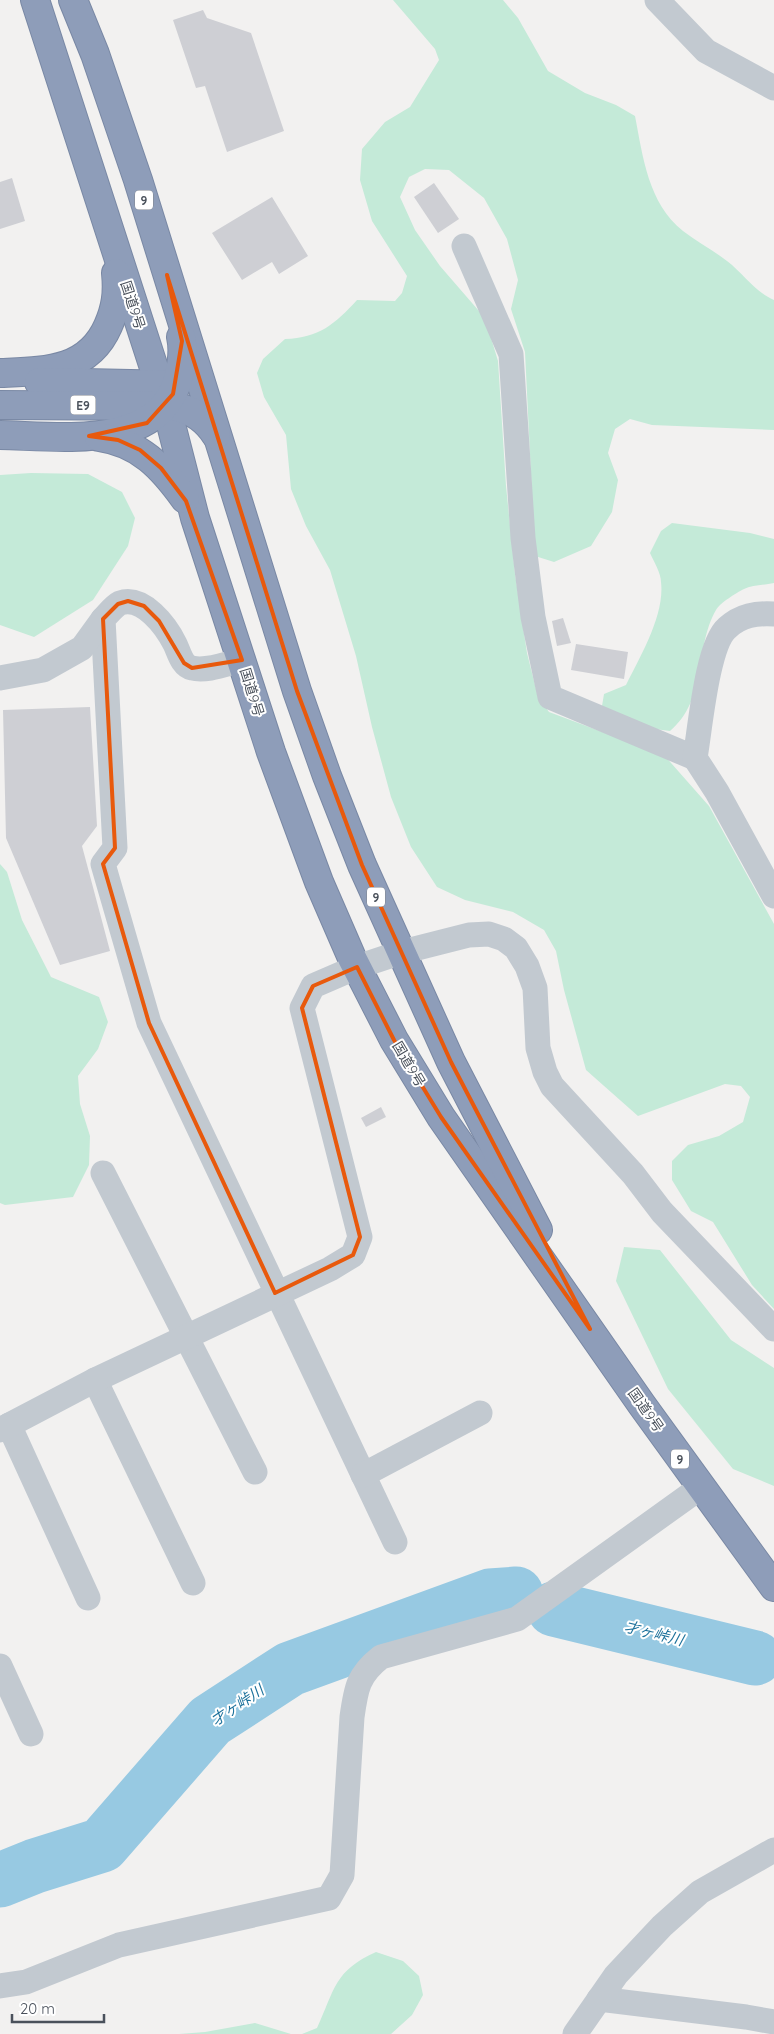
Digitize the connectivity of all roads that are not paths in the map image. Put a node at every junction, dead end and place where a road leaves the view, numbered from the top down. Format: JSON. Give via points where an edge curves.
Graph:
{"nodes":[{"id":1,"x":35,"y":0,"type":"edge"},
{"id":2,"x":73,"y":0,"type":"edge"},
{"id":3,"x":657,"y":0,"type":"edge"},
{"id":4,"x":774,"y":88,"type":"edge"},
{"id":5,"x":111,"y":238,"type":"junction"},
{"id":6,"x":464,"y":246,"type":"dead end"},
{"id":7,"x":167,"y":274,"type":"junction"},
{"id":8,"x":0,"y":373,"type":"edge"},
{"id":9,"x":0,"y":379,"type":"edge"},
{"id":10,"x":167,"y":391,"type":"junction"},
{"id":11,"x":208,"y":402,"type":"junction"},
{"id":12,"x":0,"y":405,"type":"edge"},
{"id":13,"x":0,"y":435,"type":"edge"},
{"id":14,"x":42,"y":436,"type":"junction"},
{"id":15,"x":89,"y":436,"type":"junction"},
{"id":16,"x":0,"y":440,"type":"edge"},
{"id":17,"x":220,"y":441,"type":"junction"},
{"id":18,"x":195,"y":518,"type":"junction"},
{"id":19,"x":774,"y":614,"type":"edge"},
{"id":20,"x":103,"y":619,"type":"junction"},
{"id":21,"x":242,"y":660,"type":"junction"},
{"id":22,"x":0,"y":678,"type":"edge"},
{"id":23,"x":695,"y":758,"type":"junction"},
{"id":24,"x":774,"y":896,"type":"edge"},
{"id":25,"x":402,"y":952,"type":"junction"},
{"id":26,"x":357,"y":967,"type":"junction"},
{"id":27,"x":103,"y":1173,"type":"dead end"},
{"id":28,"x":275,"y":1293,"type":"junction"},
{"id":29,"x":590,"y":1329,"type":"junction"},
{"id":30,"x":774,"y":1329,"type":"edge"},
{"id":31,"x":185,"y":1336,"type":"junction"},
{"id":32,"x":95,"y":1380,"type":"junction"},
{"id":33,"x":480,"y":1413,"type":"dead end"},
{"id":34,"x":5,"y":1428,"type":"edge"},
{"id":35,"x":255,"y":1472,"type":"dead end"},
{"id":36,"x":363,"y":1475,"type":"junction"},
{"id":37,"x":700,"y":1487,"type":"junction"},
{"id":38,"x":395,"y":1542,"type":"dead end"},
{"id":39,"x":193,"y":1582,"type":"dead end"},
{"id":40,"x":774,"y":1587,"type":"edge"},
{"id":41,"x":88,"y":1598,"type":"dead end"},
{"id":42,"x":0,"y":1666,"type":"edge"},
{"id":43,"x":31,"y":1734,"type":"dead end"},
{"id":44,"x":774,"y":1850,"type":"edge"},
{"id":45,"x":0,"y":1986,"type":"edge"},
{"id":46,"x":599,"y":1999,"type":"junction"},
{"id":47,"x":774,"y":2022,"type":"edge"},
{"id":48,"x":576,"y":2034,"type":"edge"}],
"edges":[{"from":1,"to":5,"type":"highway","name":"国道9号","number":"9"},
{"from":2,"to":7,"type":"highway","name":"国道9号","number":"9"},
{"from":3,"to":4,"type":"street","via":[[706,52]]},
{"from":5,"to":8,"type":"highway","via":[[118,292],[114,312],[97,346],[82,359],[68,365]]},
{"from":5,"to":10,"type":"highway","name":"国道9号","number":"9"},
{"from":6,"to":23,"type":"street","via":[[511,354],[523,538],[533,616],[550,697]]},
{"from":7,"to":10,"type":"highway","via":[[182,341],[182,355]]},
{"from":7,"to":11,"type":"highway","name":"国道9号","number":"9"},
{"from":9,"to":10,"type":"highway"},
{"from":10,"to":11,"type":"highway","via":[[190,389]]},
{"from":10,"to":12,"type":"highway","number":"E9"},
{"from":10,"to":15,"type":"highway","via":[[147,423]]},
{"from":10,"to":17,"type":"highway","via":[[206,421]]},
{"from":10,"to":18,"type":"highway","name":"国道9号","number":"9"},
{"from":11,"to":17,"type":"highway","name":"国道9号","number":"9"},
{"from":13,"to":14,"type":"highway"},
{"from":14,"to":15,"type":"highway"},
{"from":14,"to":16,"type":"highway"},
{"from":15,"to":18,"type":"highway","via":[[118,440],[151,458],[170,478]]},
{"from":17,"to":25,"type":"highway","name":"国道9号","number":"9","via":[[297,691],[362,865]]},
{"from":18,"to":21,"type":"highway","name":"国道9号","number":"9"},
{"from":19,"to":23,"type":"street","via":[[744,616],[726,628],[713,651]]},
{"from":20,"to":21,"type":"street","via":[[118,604],[128,602],[144,606],[174,642],[184,663],[192,668]]},
{"from":20,"to":22,"type":"street","via":[[82,648],[43,670]]},
{"from":20,"to":28,"type":"street","via":[[115,848],[104,864],[149,1023]]},
{"from":21,"to":26,"type":"highway","name":"国道9号","number":"9","via":[[271,752],[319,882]]},
{"from":23,"to":24,"type":"street"},
{"from":25,"to":26,"type":"street"},
{"from":25,"to":29,"type":"highway","name":"国道9号","number":"9","via":[[451,1062]]},
{"from":25,"to":30,"type":"street","via":[[470,935],[488,934],[504,939],[516,948],[535,988],[538,1048],[552,1086],[633,1174],[662,1212]]},
{"from":26,"to":28,"type":"street","via":[[313,986],[302,1008],[360,1237],[353,1255],[330,1269]]},
{"from":26,"to":29,"type":"highway","name":"国道9号","number":"9","via":[[394,1040],[441,1117]]},
{"from":27,"to":31,"type":"street"},
{"from":28,"to":31,"type":"street"},
{"from":28,"to":36,"type":"street"},
{"from":29,"to":37,"type":"highway","name":"国道9号","number":"9"},
{"from":31,"to":32,"type":"street"},
{"from":31,"to":35,"type":"street"},
{"from":32,"to":34,"type":"street"},
{"from":32,"to":39,"type":"street"},
{"from":33,"to":36,"type":"street"},
{"from":34,"to":41,"type":"street"},
{"from":36,"to":38,"type":"street"},
{"from":37,"to":40,"type":"highway","name":"国道9号","number":"9"},
{"from":37,"to":45,"type":"street","via":[[517,1619],[381,1657],[366,1669],[356,1692],[352,1717],[342,1875],[329,1898],[119,1945],[26,1982]]},
{"from":42,"to":43,"type":"street"},
{"from":44,"to":46,"type":"street","via":[[700,1892],[662,1926],[616,1975]]},
{"from":46,"to":47,"type":"street"},
{"from":46,"to":48,"type":"street"}]}
